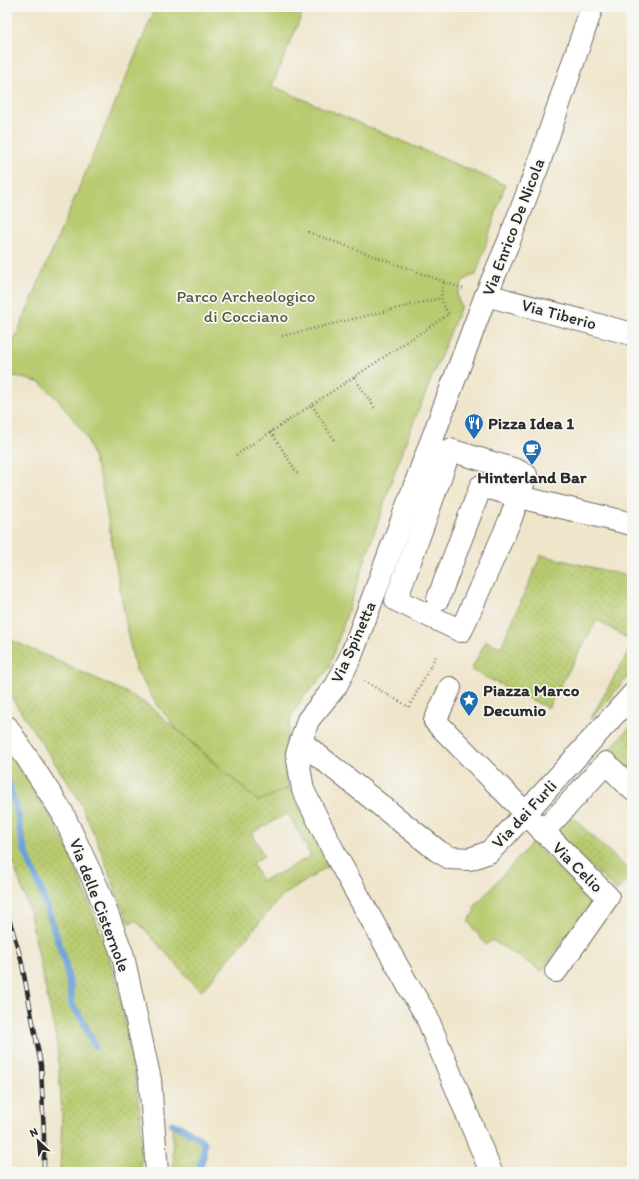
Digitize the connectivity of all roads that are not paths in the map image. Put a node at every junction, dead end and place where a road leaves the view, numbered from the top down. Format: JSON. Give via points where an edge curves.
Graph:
{"nodes":[{"id":1,"x":592,"y":7,"type":"edge"},
{"id":2,"x":486,"y":295,"type":"junction"},
{"id":3,"x":632,"y":334,"type":"edge"},
{"id":4,"x":430,"y":446,"type":"joint"},
{"id":5,"x":518,"y":496,"type":"junction"},
{"id":6,"x":632,"y":524,"type":"edge"},
{"id":7,"x":438,"y":599,"type":"dead end"},
{"id":8,"x":450,"y":688,"type":"dead end"},
{"id":9,"x":632,"y":695,"type":"edge"},
{"id":10,"x":7,"y":727,"type":"edge"},
{"id":11,"x":301,"y":742,"type":"junction"},
{"id":12,"x":632,"y":789,"type":"edge"},
{"id":13,"x":525,"y":814,"type":"junction"},
{"id":14,"x":543,"y":832,"type":"junction"},
{"id":15,"x":556,"y":972,"type":"dead end"},
{"id":16,"x":157,"y":1172,"type":"edge"},
{"id":17,"x":491,"y":1172,"type":"edge"}],
"edges":[{"from":1,"to":2,"type":"street","name":"Via Enrico De Nicola","via":[[539,163]]},
{"from":2,"to":3,"type":"street","name":"Via Tiberio"},
{"from":2,"to":4,"type":"street","name":"Via Enrico De Nicola"},
{"from":4,"to":11,"type":"street","name":"Via Spinetta","via":[[351,656],[336,686],[308,720]]},
{"from":5,"to":5,"type":"street","via":[[526,475],[450,450],[396,600],[461,631],[511,518]]},
{"from":5,"to":6,"type":"street"},
{"from":5,"to":7,"type":"street","via":[[481,486]]},
{"from":8,"to":13,"type":"street","name":"Via Celio","via":[[435,721]]},
{"from":9,"to":13,"type":"street","name":"Via dei Furli"},
{"from":10,"to":16,"type":"street","name":"Via delle Cisternole","via":[[62,812],[97,887],[123,956],[150,1080]]},
{"from":11,"to":13,"type":"street","name":"Via dei Furli","via":[[450,858],[470,859],[489,852]]},
{"from":11,"to":17,"type":"street","name":"Via Spinetta","via":[[298,754],[303,790],[335,854],[426,1015]]},
{"from":12,"to":14,"type":"street","via":[[606,763]]},
{"from":13,"to":14,"type":"street","name":"Via Celio"},
{"from":14,"to":15,"type":"street","name":"Via Celio","via":[[608,898]]}]}
